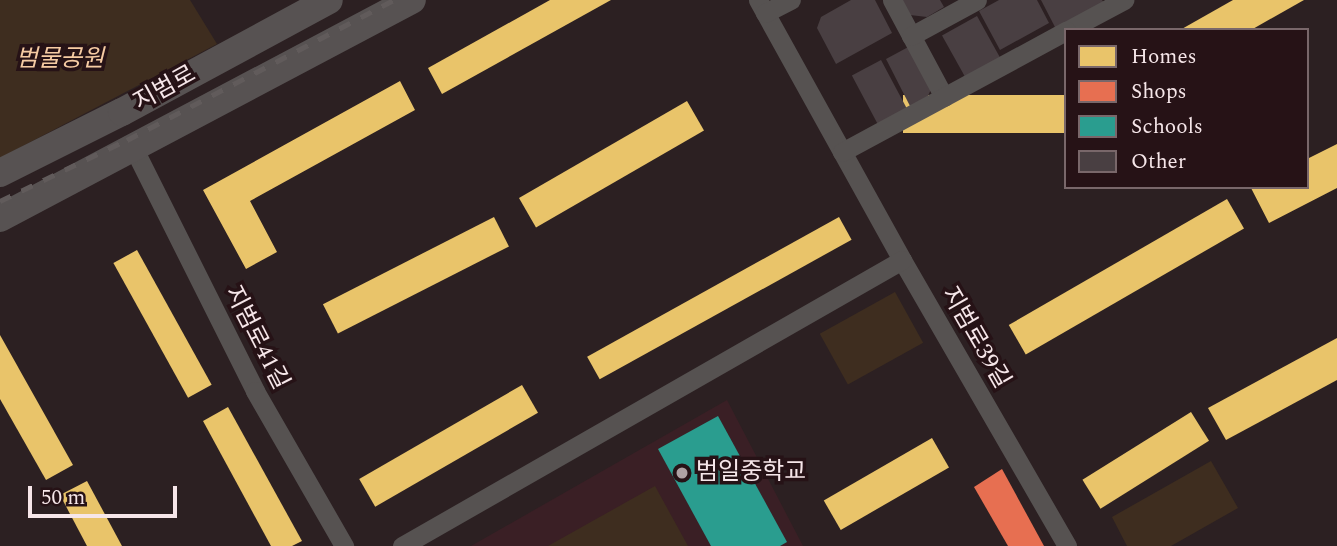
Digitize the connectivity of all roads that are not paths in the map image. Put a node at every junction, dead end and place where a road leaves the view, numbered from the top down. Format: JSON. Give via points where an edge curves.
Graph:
{"nodes":[{"id":1,"x":328,"y":0,"type":"edge"},
{"id":2,"x":412,"y":0,"type":"edge"},
{"id":3,"x":791,"y":0,"type":"edge"},
{"id":4,"x":892,"y":0,"type":"edge"},
{"id":5,"x":977,"y":0,"type":"edge"},
{"id":6,"x":1124,"y":0,"type":"edge"},
{"id":7,"x":762,"y":7,"type":"edge"},
{"id":8,"x":1071,"y":28,"type":"edge"},
{"id":9,"x":1064,"y":32,"type":"edge"},
{"id":10,"x":912,"y":36,"type":"junction"},
{"id":11,"x":944,"y":97,"type":"junction"},
{"id":12,"x":134,"y":147,"type":"junction"},
{"id":13,"x":842,"y":152,"type":"junction"},
{"id":14,"x":0,"y":173,"type":"edge"},
{"id":15,"x":0,"y":218,"type":"edge"},
{"id":16,"x":902,"y":260,"type":"junction"},
{"id":17,"x":344,"y":546,"type":"edge"},
{"id":18,"x":402,"y":546,"type":"edge"},
{"id":19,"x":1067,"y":546,"type":"edge"}],
"edges":[{"from":1,"to":14,"type":"main road","name":"지범로"},
{"from":2,"to":12,"type":"main road"},
{"from":3,"to":7,"type":"street","name":"지범로39길"},
{"from":4,"to":10,"type":"street"},
{"from":5,"to":10,"type":"street"},
{"from":6,"to":8,"type":"street"},
{"from":7,"to":13,"type":"street","name":"지범로39길"},
{"from":9,"to":11,"type":"street"},
{"from":10,"to":11,"type":"street"},
{"from":11,"to":13,"type":"street"},
{"from":12,"to":15,"type":"main road"},
{"from":12,"to":17,"type":"street","name":"지범로41길","via":[[255,391]]},
{"from":13,"to":16,"type":"street","name":"지범로39길"},
{"from":16,"to":18,"type":"street"},
{"from":16,"to":19,"type":"street","name":"지범로39길"}]}
